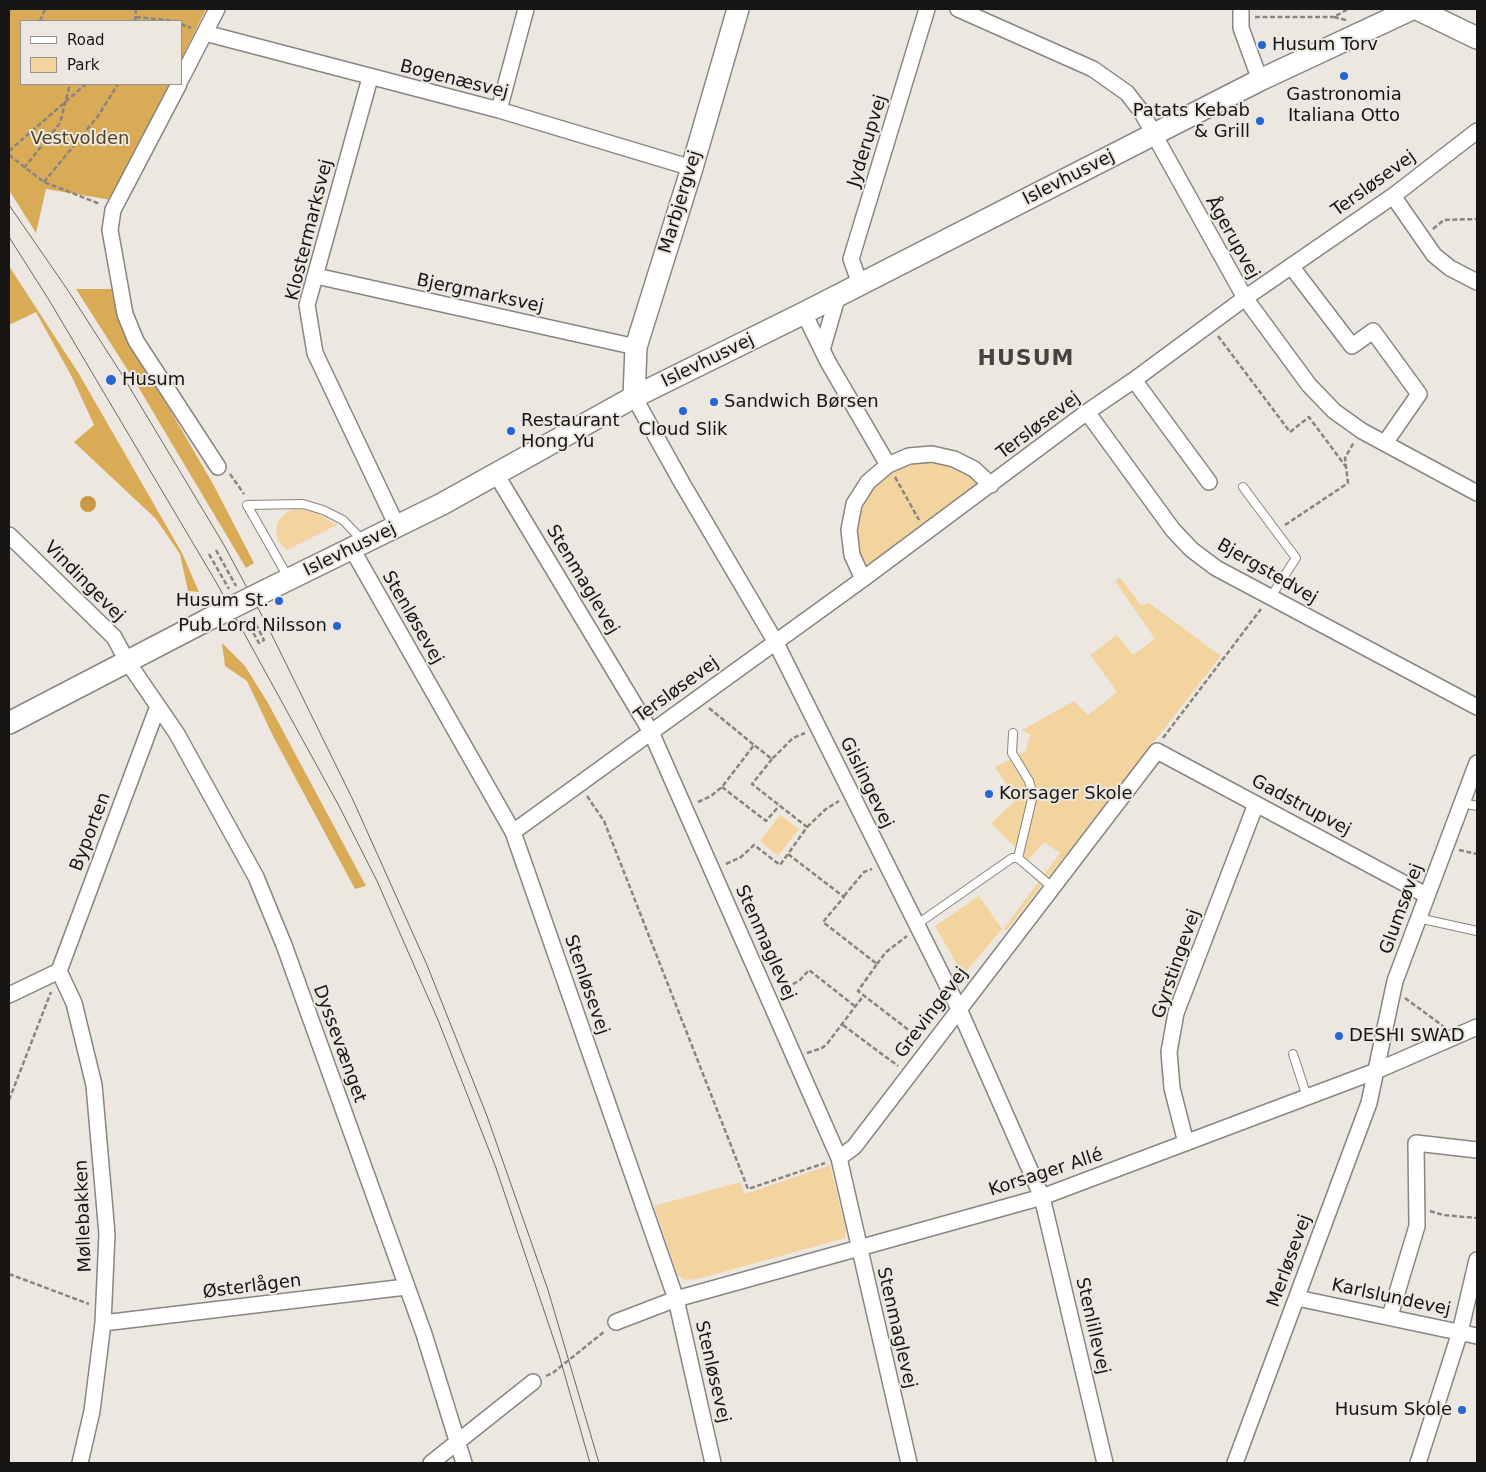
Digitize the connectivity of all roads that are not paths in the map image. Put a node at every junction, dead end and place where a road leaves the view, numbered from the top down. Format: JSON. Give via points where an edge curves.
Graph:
{"nodes":[{"id":1,"x":217,"y":9,"type":"edge"},
{"id":2,"x":526,"y":9,"type":"edge"},
{"id":3,"x":738,"y":9,"type":"edge"},
{"id":4,"x":927,"y":9,"type":"edge"},
{"id":5,"x":958,"y":9,"type":"edge"},
{"id":6,"x":1412,"y":9,"type":"edge"},
{"id":7,"x":1417,"y":9,"type":"edge"},
{"id":8,"x":1241,"y":13,"type":"edge"},
{"id":9,"x":205,"y":33,"type":"junction"},
{"id":10,"x":1477,"y":38,"type":"edge"},
{"id":11,"x":182,"y":77,"type":"edge"},
{"id":12,"x":370,"y":78,"type":"junction"},
{"id":13,"x":1260,"y":80,"type":"junction"},
{"id":14,"x":178,"y":85,"type":"edge"},
{"id":15,"x":499,"y":110,"type":"junction"},
{"id":16,"x":1477,"y":131,"type":"edge"},
{"id":17,"x":1153,"y":135,"type":"junction"},
{"id":18,"x":692,"y":168,"type":"junction"},
{"id":19,"x":1393,"y":196,"type":"junction"},
{"id":20,"x":1292,"y":266,"type":"junction"},
{"id":21,"x":316,"y":276,"type":"junction"},
{"id":22,"x":1477,"y":282,"type":"edge"},
{"id":23,"x":860,"y":284,"type":"junction"},
{"id":24,"x":838,"y":295,"type":"junction"},
{"id":25,"x":1245,"y":298,"type":"junction"},
{"id":26,"x":804,"y":313,"type":"junction"},
{"id":27,"x":636,"y":347,"type":"junction"},
{"id":28,"x":822,"y":350,"type":"junction"},
{"id":29,"x":1134,"y":380,"type":"junction"},
{"id":30,"x":634,"y":397,"type":"junction"},
{"id":31,"x":1087,"y":412,"type":"junction"},
{"id":32,"x":1385,"y":443,"type":"junction"},
{"id":33,"x":888,"y":465,"type":"junction"},
{"id":34,"x":224,"y":470,"type":"road end"},
{"id":35,"x":496,"y":474,"type":"junction"},
{"id":36,"x":1209,"y":482,"type":"dead end"},
{"id":37,"x":991,"y":485,"type":"junction"},
{"id":38,"x":1243,"y":487,"type":"dead end"},
{"id":39,"x":1477,"y":493,"type":"edge"},
{"id":40,"x":397,"y":526,"type":"junction"},
{"id":41,"x":9,"y":534,"type":"edge"},
{"id":42,"x":358,"y":546,"type":"junction"},
{"id":43,"x":864,"y":579,"type":"junction"},
{"id":44,"x":289,"y":580,"type":"junction"},
{"id":45,"x":1270,"y":598,"type":"junction"},
{"id":46,"x":775,"y":641,"type":"junction"},
{"id":47,"x":127,"y":661,"type":"junction"},
{"id":48,"x":158,"y":706,"type":"junction"},
{"id":49,"x":1477,"y":708,"type":"edge"},
{"id":50,"x":9,"y":723,"type":"edge"},
{"id":51,"x":651,"y":732,"type":"junction"},
{"id":52,"x":1013,"y":733,"type":"dead end"},
{"id":53,"x":1157,"y":751,"type":"joint"},
{"id":54,"x":1477,"y":763,"type":"edge"},
{"id":55,"x":1462,"y":802,"type":"junction"},
{"id":56,"x":1256,"y":804,"type":"junction"},
{"id":57,"x":1477,"y":806,"type":"edge"},
{"id":58,"x":513,"y":832,"type":"junction"},
{"id":59,"x":1018,"y":858,"type":"junction"},
{"id":60,"x":1052,"y":887,"type":"junction"},
{"id":61,"x":1426,"y":895,"type":"junction"},
{"id":62,"x":1418,"y":917,"type":"junction"},
{"id":63,"x":917,"y":928,"type":"junction"},
{"id":64,"x":1477,"y":931,"type":"edge"},
{"id":65,"x":59,"y":970,"type":"junction"},
{"id":66,"x":9,"y":996,"type":"edge"},
{"id":67,"x":959,"y":1009,"type":"junction"},
{"id":68,"x":1477,"y":1027,"type":"edge"},
{"id":69,"x":1293,"y":1054,"type":"dead end"},
{"id":70,"x":1376,"y":1071,"type":"junction"},
{"id":71,"x":1307,"y":1097,"type":"junction"},
{"id":72,"x":1186,"y":1143,"type":"junction"},
{"id":73,"x":1477,"y":1150,"type":"edge"},
{"id":74,"x":839,"y":1158,"type":"junction"},
{"id":75,"x":1042,"y":1197,"type":"junction"},
{"id":76,"x":859,"y":1248,"type":"junction"},
{"id":77,"x":1477,"y":1260,"type":"edge"},
{"id":78,"x":406,"y":1287,"type":"junction"},
{"id":79,"x":1297,"y":1298,"type":"junction"},
{"id":80,"x":676,"y":1299,"type":"junction"},
{"id":81,"x":103,"y":1316,"type":"junction"},
{"id":82,"x":1390,"y":1316,"type":"junction"},
{"id":83,"x":616,"y":1322,"type":"road end"},
{"id":84,"x":1460,"y":1332,"type":"junction"},
{"id":85,"x":1477,"y":1336,"type":"edge"},
{"id":86,"x":533,"y":1382,"type":"road end"},
{"id":87,"x":458,"y":1442,"type":"junction"},
{"id":88,"x":80,"y":1463,"type":"edge"},
{"id":89,"x":431,"y":1463,"type":"edge"},
{"id":90,"x":464,"y":1463,"type":"edge"},
{"id":91,"x":713,"y":1463,"type":"edge"},
{"id":92,"x":909,"y":1463,"type":"edge"},
{"id":93,"x":1105,"y":1463,"type":"edge"},
{"id":94,"x":1235,"y":1463,"type":"edge"},
{"id":95,"x":1418,"y":1463,"type":"edge"}],
"edges":[{"from":1,"to":9,"type":"street"},
{"from":2,"to":15,"type":"street"},
{"from":3,"to":18,"type":"street","name":"Marbjergvej"},
{"from":4,"to":23,"type":"street","name":"Jyderupvej","via":[[852,259]]},
{"from":5,"to":17,"type":"street","name":"Ågerupvej","via":[[1112,80],[1141,111]]},
{"from":6,"to":13,"type":"street","name":"Islevhusvej"},
{"from":7,"to":10,"type":"street"},
{"from":8,"to":13,"type":"street","via":[[1241,28]]},
{"from":9,"to":11,"type":"street"},
{"from":9,"to":12,"type":"street","name":"Bogenæsvej"},
{"from":12,"to":15,"type":"street","name":"Bogenæsvej"},
{"from":12,"to":21,"type":"street","name":"Klostermarksvej"},
{"from":13,"to":17,"type":"street","name":"Islevhusvej"},
{"from":14,"to":34,"type":"street","via":[[113,210],[110,230],[125,314],[136,341]]},
{"from":15,"to":18,"type":"street","name":"Bogenæsvej"},
{"from":16,"to":19,"type":"street","name":"Tersløsevej"},
{"from":17,"to":23,"type":"street","name":"Islevhusvej"},
{"from":17,"to":25,"type":"street","name":"Ågerupvej"},
{"from":18,"to":27,"type":"street","name":"Marbjergvej"},
{"from":19,"to":20,"type":"street","name":"Tersløsevej"},
{"from":19,"to":22,"type":"street","via":[[1434,255],[1450,268]]},
{"from":20,"to":25,"type":"street","name":"Tersløsevej"},
{"from":20,"to":32,"type":"street","via":[[1352,346],[1373,331],[1419,394]]},
{"from":21,"to":27,"type":"street","name":"Bjergmarksvej"},
{"from":21,"to":40,"type":"street","name":"Klostermarksvej","via":[[307,305],[315,353]]},
{"from":23,"to":24,"type":"street","name":"Islevhusvej"},
{"from":24,"to":26,"type":"street","name":"Islevhusvej"},
{"from":24,"to":28,"type":"street"},
{"from":25,"to":29,"type":"street","name":"Tersløsevej"},
{"from":25,"to":32,"type":"street","name":"Ågerupvej","via":[[1309,385],[1334,411]]},
{"from":26,"to":28,"type":"street"},
{"from":26,"to":30,"type":"street","name":"Islevhusvej"},
{"from":27,"to":30,"type":"street","name":"Marbjergvej"},
{"from":28,"to":33,"type":"street"},
{"from":29,"to":31,"type":"street","name":"Tersløsevej"},
{"from":29,"to":36,"type":"street"},
{"from":30,"to":35,"type":"street","name":"Islevhusvej"},
{"from":30,"to":46,"type":"street","name":"Gislingevej"},
{"from":31,"to":37,"type":"street","name":"Tersløsevej"},
{"from":31,"to":45,"type":"street","name":"Bjergstedvej","via":[[1173,530],[1192,550],[1216,568]]},
{"from":32,"to":39,"type":"street","name":"Ågerupvej"},
{"from":33,"to":37,"type":"street","name":"Tersløsevej","via":[[909,456],[954,458],[974,469]]},
{"from":33,"to":43,"type":"street","name":"Tersløsevej","via":[[868,482],[852,512],[849,530],[852,556]]},
{"from":35,"to":40,"type":"street","name":"Islevhusvej"},
{"from":35,"to":51,"type":"street","name":"Stenmaglevej"},
{"from":37,"to":43,"type":"street","name":"Tersløsevej"},
{"from":38,"to":45,"type":"lane","via":[[1296,558]]},
{"from":40,"to":42,"type":"street","name":"Islevhusvej"},
{"from":41,"to":47,"type":"street","name":"Vindingevej","via":[[114,637]]},
{"from":42,"to":44,"type":"street","name":"Islevhusvej"},
{"from":42,"to":44,"type":"lane","via":[[343,520],[323,510],[304,504],[247,505]]},
{"from":42,"to":58,"type":"street","name":"Stenløsevej"},
{"from":43,"to":46,"type":"street","name":"Tersløsevej"},
{"from":44,"to":47,"type":"street","name":"Islevhusvej","bridge":true},
{"from":45,"to":49,"type":"street","name":"Bjergstedvej"},
{"from":46,"to":51,"type":"street","name":"Tersløsevej"},
{"from":46,"to":63,"type":"street","name":"Gislingevej"},
{"from":47,"to":48,"type":"street","name":"Dyssevænget"},
{"from":47,"to":50,"type":"street","name":"Islevhusvej"},
{"from":48,"to":65,"type":"street","name":"Byporten"},
{"from":48,"to":78,"type":"street","name":"Dyssevænget","via":[[177,734],[256,878],[284,945]]},
{"from":51,"to":58,"type":"street","name":"Tersløsevej"},
{"from":51,"to":74,"type":"street","name":"Stenmaglevej"},
{"from":52,"to":59,"type":"lane","via":[[1012,754],[1029,781],[1033,794]]},
{"from":53,"to":56,"type":"street","name":"Gadstrupvej"},
{"from":53,"to":60,"type":"street","name":"Grevingevej"},
{"from":54,"to":55,"type":"street","name":"Glumsøvej"},
{"from":55,"to":57,"type":"lane"},
{"from":55,"to":61,"type":"street","name":"Glumsøvej"},
{"from":56,"to":61,"type":"street","name":"Gadstrupvej"},
{"from":56,"to":72,"type":"street","name":"Gyrstingevej","via":[[1176,1013],[1169,1052],[1172,1088]]},
{"from":58,"to":80,"type":"street","name":"Stenløsevej"},
{"from":59,"to":60,"type":"lane"},
{"from":59,"to":63,"type":"lane","via":[[1012,858]]},
{"from":60,"to":67,"type":"street","name":"Grevingevej"},
{"from":61,"to":62,"type":"street","name":"Glumsøvej"},
{"from":62,"to":64,"type":"lane"},
{"from":62,"to":70,"type":"street","name":"Glumsøvej","via":[[1394,990]]},
{"from":63,"to":67,"type":"street","name":"Gislingevej"},
{"from":65,"to":66,"type":"street"},
{"from":65,"to":81,"type":"street","name":"Møllebakken","via":[[74,1003],[94,1085],[107,1234]]},
{"from":67,"to":74,"type":"street","name":"Grevingevej","via":[[854,1146]]},
{"from":67,"to":75,"type":"street","name":"Gislingevej"},
{"from":68,"to":70,"type":"street","name":"Korsager Allé"},
{"from":69,"to":71,"type":"lane"},
{"from":70,"to":71,"type":"street","name":"Korsager Allé"},
{"from":70,"to":79,"type":"street","name":"Merløsevej","via":[[1369,1103]]},
{"from":71,"to":72,"type":"street","name":"Korsager Allé"},
{"from":72,"to":75,"type":"street","name":"Korsager Allé"},
{"from":73,"to":82,"type":"street","via":[[1416,1143],[1417,1226]]},
{"from":74,"to":76,"type":"street","name":"Stenmaglevej"},
{"from":75,"to":76,"type":"street","name":"Korsager Allé"},
{"from":75,"to":93,"type":"street","name":"Stenlillevej"},
{"from":76,"to":80,"type":"street","name":"Korsager Allé"},
{"from":76,"to":92,"type":"street","name":"Stenmaglevej"},
{"from":77,"to":84,"type":"street"},
{"from":78,"to":81,"type":"street","name":"Østerlågen"},
{"from":78,"to":87,"type":"street","name":"Dyssevænget"},
{"from":79,"to":82,"type":"street","name":"Karlslundevej"},
{"from":79,"to":94,"type":"street","name":"Merløsevej"},
{"from":80,"to":83,"type":"street","name":"Korsager Allé"},
{"from":80,"to":91,"type":"street","name":"Stenløsevej"},
{"from":81,"to":88,"type":"street","name":"Møllebakken","via":[[92,1411]]},
{"from":82,"to":84,"type":"street","name":"Karlslundevej"},
{"from":84,"to":85,"type":"street","name":"Karlslundevej"},
{"from":84,"to":95,"type":"street"},
{"from":86,"to":87,"type":"street"},
{"from":87,"to":89,"type":"street"},
{"from":87,"to":90,"type":"street","name":"Dyssevænget"}]}
